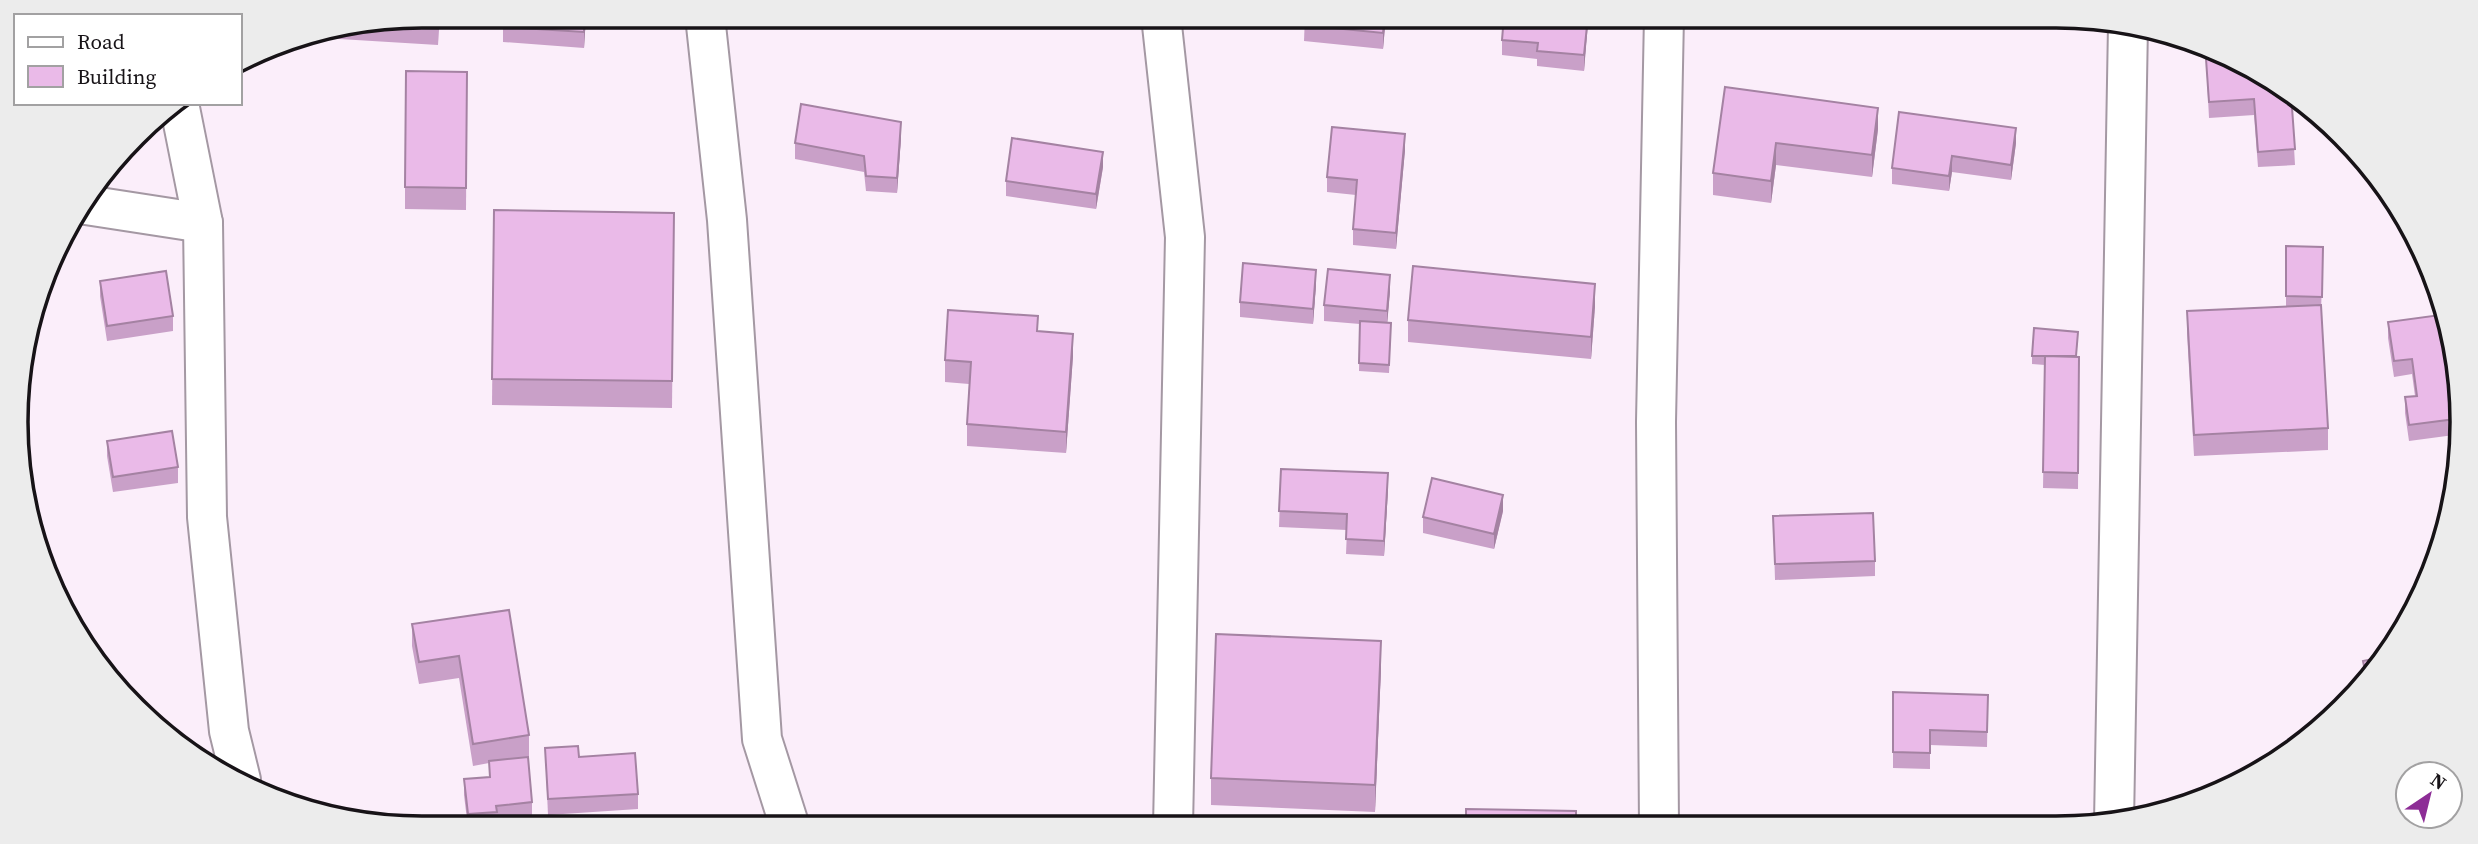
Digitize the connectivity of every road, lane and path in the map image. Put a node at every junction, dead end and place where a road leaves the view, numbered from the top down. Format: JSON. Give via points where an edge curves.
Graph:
{"nodes":[{"id":1,"x":706,"y":28,"type":"edge"},
{"id":2,"x":1162,"y":28,"type":"edge"},
{"id":3,"x":1664,"y":28,"type":"edge"},
{"id":4,"x":2128,"y":35,"type":"edge"},
{"id":5,"x":181,"y":110,"type":"edge"},
{"id":6,"x":92,"y":206,"type":"edge"},
{"id":7,"x":204,"y":223,"type":"junction"},
{"id":8,"x":239,"y":770,"type":"edge"},
{"id":9,"x":2114,"y":812,"type":"edge"},
{"id":10,"x":786,"y":816,"type":"edge"},
{"id":11,"x":1173,"y":816,"type":"edge"},
{"id":12,"x":1659,"y":816,"type":"edge"}],
"edges":[{"from":1,"to":10,"type":"street","via":[[729,247],[762,739]]},
{"from":2,"to":11,"type":"street","via":[[1185,237]]},
{"from":3,"to":12,"type":"street","via":[[1656,422]]},
{"from":4,"to":9,"type":"street"},
{"from":5,"to":7,"type":"street"},
{"from":6,"to":7,"type":"street"},
{"from":7,"to":8,"type":"street","via":[[207,517],[229,731]]}]}
